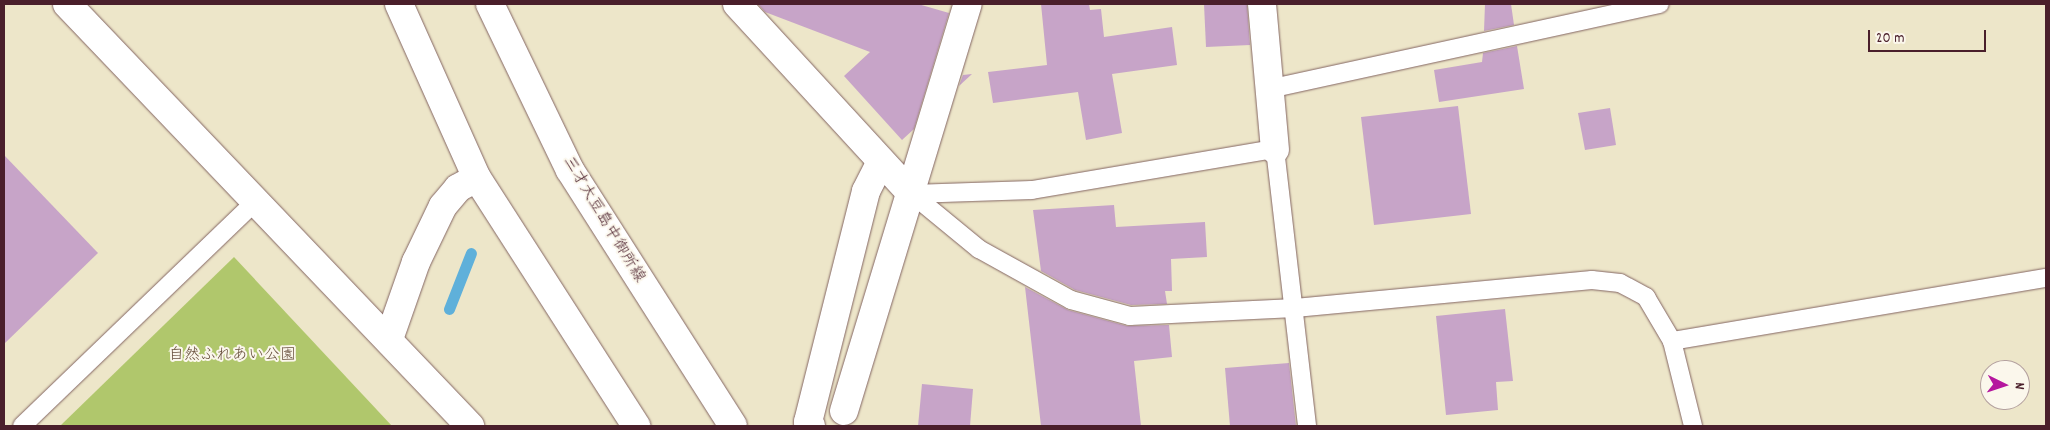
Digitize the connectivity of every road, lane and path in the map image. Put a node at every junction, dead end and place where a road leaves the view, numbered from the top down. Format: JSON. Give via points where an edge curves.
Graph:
{"nodes":[{"id":1,"x":67,"y":4,"type":"edge"},
{"id":2,"x":399,"y":4,"type":"edge"},
{"id":3,"x":490,"y":4,"type":"edge"},
{"id":4,"x":737,"y":4,"type":"edge"},
{"id":5,"x":968,"y":4,"type":"edge"},
{"id":6,"x":1262,"y":4,"type":"edge"},
{"id":7,"x":1660,"y":4,"type":"edge"},
{"id":8,"x":1269,"y":88,"type":"junction"},
{"id":9,"x":1275,"y":149,"type":"junction"},
{"id":10,"x":880,"y":163,"type":"junction"},
{"id":11,"x":477,"y":178,"type":"junction"},
{"id":12,"x":912,"y":194,"type":"junction"},
{"id":13,"x":256,"y":201,"type":"junction"},
{"id":14,"x":2046,"y":278,"type":"edge"},
{"id":15,"x":1295,"y":308,"type":"junction"},
{"id":16,"x":389,"y":339,"type":"junction"},
{"id":17,"x":1672,"y":341,"type":"junction"},
{"id":18,"x":844,"y":411,"type":"dead end"},
{"id":19,"x":22,"y":426,"type":"edge"},
{"id":20,"x":470,"y":426,"type":"edge"},
{"id":21,"x":636,"y":426,"type":"edge"},
{"id":22,"x":732,"y":426,"type":"edge"},
{"id":23,"x":811,"y":426,"type":"edge"},
{"id":24,"x":1307,"y":426,"type":"edge"},
{"id":25,"x":1693,"y":426,"type":"edge"}],
"edges":[{"from":1,"to":13,"type":"street"},
{"from":2,"to":11,"type":"street"},
{"from":3,"to":22,"type":"street","name":"三才大豆島中御所線","via":[[570,170]]},
{"from":4,"to":10,"type":"street"},
{"from":5,"to":12,"type":"street"},
{"from":6,"to":8,"type":"street"},
{"from":7,"to":8,"type":"lane"},
{"from":8,"to":9,"type":"street"},
{"from":9,"to":12,"type":"lane","via":[[1032,190]]},
{"from":9,"to":15,"type":"lane"},
{"from":10,"to":12,"type":"street"},
{"from":10,"to":23,"type":"street","via":[[866,190],[808,422]]},
{"from":11,"to":16,"type":"street","via":[[458,188],[443,206],[416,262]]},
{"from":11,"to":21,"type":"street","via":[[586,355]]},
{"from":12,"to":15,"type":"lane","via":[[979,249],[1071,300],[1130,316]]},
{"from":12,"to":18,"type":"street"},
{"from":13,"to":16,"type":"street"},
{"from":13,"to":19,"type":"lane"},
{"from":14,"to":17,"type":"lane"},
{"from":15,"to":17,"type":"lane","via":[[1592,280],[1620,283],[1646,296]]},
{"from":15,"to":24,"type":"lane"},
{"from":16,"to":20,"type":"street"},
{"from":17,"to":25,"type":"lane"}]}
